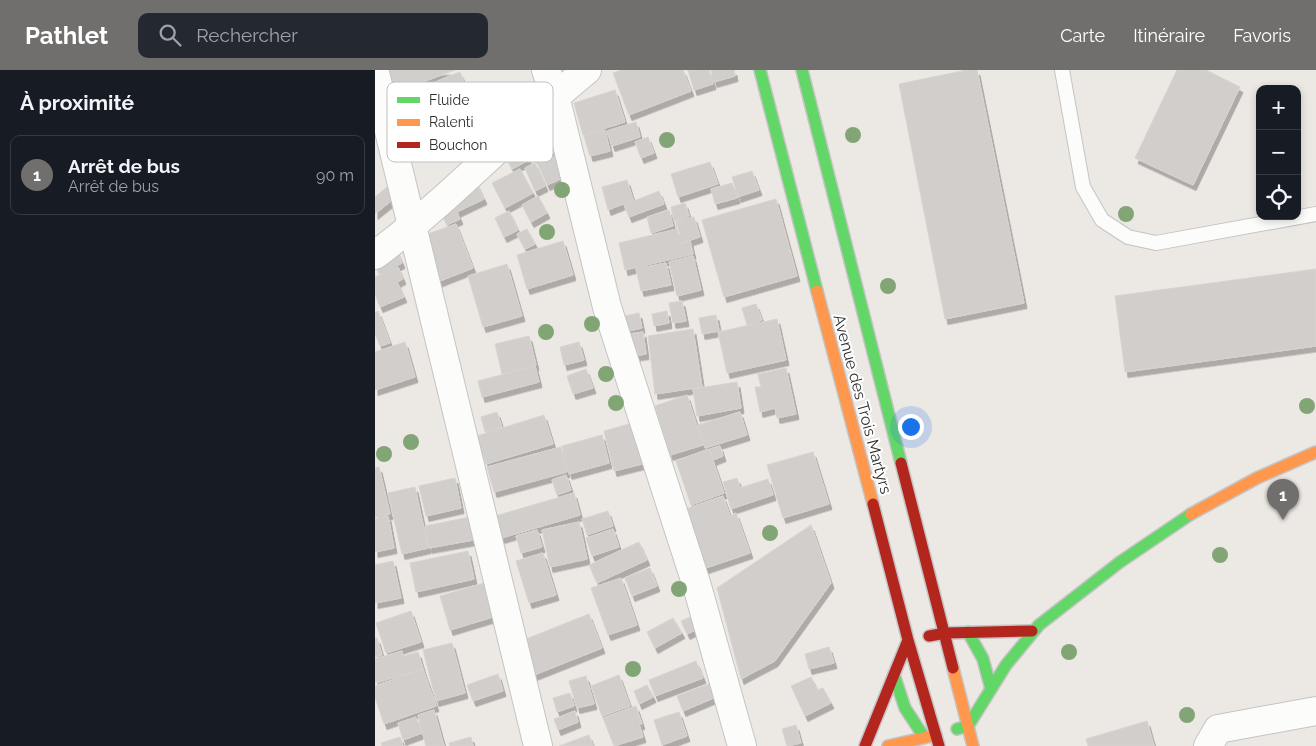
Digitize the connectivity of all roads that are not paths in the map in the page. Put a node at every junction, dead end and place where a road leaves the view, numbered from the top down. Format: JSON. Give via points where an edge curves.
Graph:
{"nodes":[{"id":1,"x":546,"y":70,"type":"edge"},
{"id":2,"x":587,"y":70,"type":"edge"},
{"id":3,"x":760,"y":70,"type":"edge"},
{"id":4,"x":802,"y":70,"type":"edge"},
{"id":5,"x":1062,"y":70,"type":"edge"},
{"id":6,"x":375,"y":73,"type":"edge"},
{"id":7,"x":550,"y":82,"type":"edge"},
{"id":8,"x":553,"y":90,"type":"edge"},
{"id":9,"x":555,"y":96,"type":"junction"},
{"id":10,"x":387,"y":123,"type":"edge"},
{"id":11,"x":396,"y":162,"type":"edge"},
{"id":12,"x":483,"y":162,"type":"edge"},
{"id":13,"x":1316,"y":214,"type":"edge"},
{"id":14,"x":412,"y":227,"type":"junction"},
{"id":15,"x":375,"y":255,"type":"edge"},
{"id":16,"x":1316,"y":452,"type":"edge"},
{"id":17,"x":968,"y":632,"type":"junction"},
{"id":18,"x":1032,"y":632,"type":"junction"},
{"id":19,"x":945,"y":633,"type":"junction"},
{"id":20,"x":908,"y":640,"type":"junction"},
{"id":21,"x":894,"y":675,"type":"junction"},
{"id":22,"x":991,"y":689,"type":"junction"},
{"id":23,"x":1316,"y":711,"type":"edge"},
{"id":24,"x":968,"y":726,"type":"junction"},
{"id":25,"x":924,"y":737,"type":"junction"},
{"id":26,"x":938,"y":740,"type":"edge"},
{"id":27,"x":538,"y":746,"type":"edge"},
{"id":28,"x":742,"y":746,"type":"edge"},
{"id":29,"x":865,"y":746,"type":"edge"},
{"id":30,"x":888,"y":746,"type":"edge"},
{"id":31,"x":973,"y":746,"type":"edge"},
{"id":32,"x":1208,"y":746,"type":"edge"}],
"edges":[{"from":1,"to":7,"type":"street"},
{"from":2,"to":9,"type":"street"},
{"from":3,"to":20,"type":"main road","name":"Avenue des Trois Martyrs"},
{"from":4,"to":19,"type":"main road","name":"Avenue des Trois Martyrs"},
{"from":5,"to":13,"type":"lane","via":[[1083,187],[1102,220],[1127,237],[1156,243]]},
{"from":6,"to":10,"type":"street"},
{"from":8,"to":9,"type":"street"},
{"from":9,"to":28,"type":"street","via":[[607,307],[697,586]]},
{"from":11,"to":14,"type":"street"},
{"from":12,"to":14,"type":"street"},
{"from":14,"to":15,"type":"street"},
{"from":14,"to":27,"type":"street"},
{"from":16,"to":18,"type":"main road","via":[[1277,466],[1139,546],[1064,603]]},
{"from":17,"to":18,"type":"main road"},
{"from":17,"to":19,"type":"main road"},
{"from":17,"to":22,"type":"main road","via":[[988,667]]},
{"from":18,"to":22,"type":"main road"},
{"from":19,"to":20,"type":"main road"},
{"from":19,"to":24,"type":"main road","name":"Avenue des Trois Martyrs"},
{"from":20,"to":21,"type":"main road"},
{"from":20,"to":26,"type":"main road","name":"Avenue des Trois Martyrs"},
{"from":21,"to":25,"type":"main road","via":[[908,718]]},
{"from":21,"to":29,"type":"main road"},
{"from":22,"to":24,"type":"main road"},
{"from":23,"to":32,"type":"street","via":[[1217,728]]},
{"from":24,"to":26,"type":"main road"},
{"from":24,"to":31,"type":"main road","name":"Avenue des Trois Martyrs"},
{"from":25,"to":26,"type":"main road"},
{"from":25,"to":30,"type":"main road"}]}
